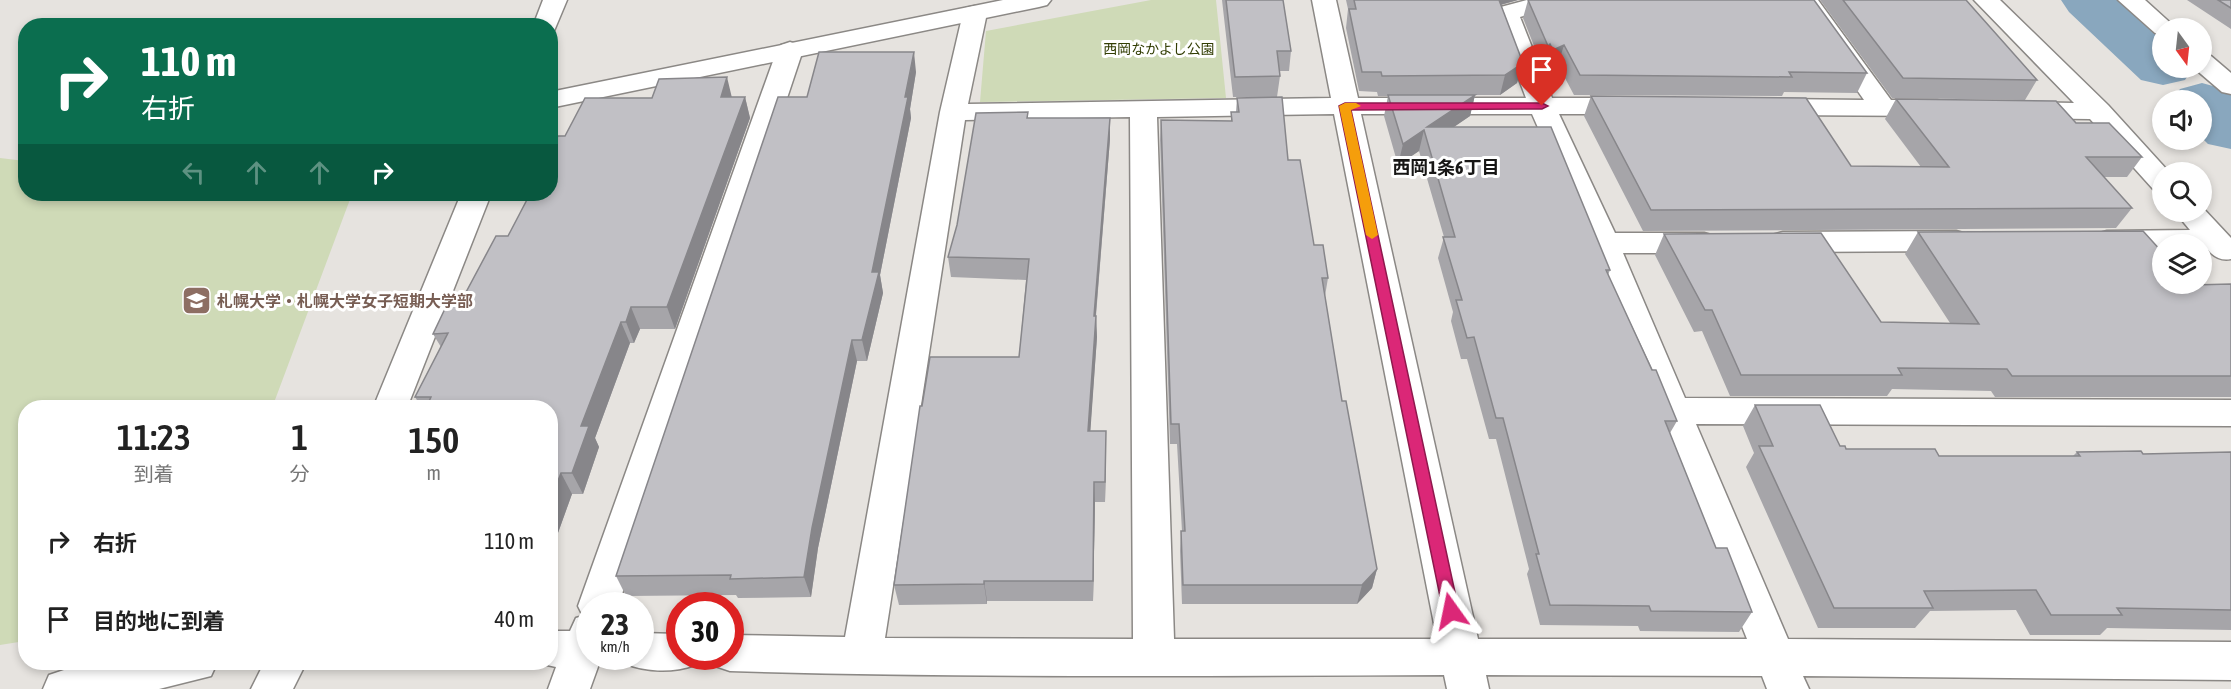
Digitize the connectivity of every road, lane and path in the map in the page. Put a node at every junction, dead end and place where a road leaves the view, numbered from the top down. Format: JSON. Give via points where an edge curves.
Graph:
{"nodes":[{"id":1,"x":555,"y":0,"type":"edge"},
{"id":2,"x":1039,"y":0,"type":"edge"},
{"id":3,"x":1324,"y":0,"type":"edge"},
{"id":4,"x":1554,"y":0,"type":"edge"},
{"id":5,"x":1806,"y":0,"type":"edge"},
{"id":6,"x":1986,"y":0,"type":"edge"},
{"id":7,"x":2130,"y":0,"type":"edge"},
{"id":8,"x":975,"y":13,"type":"junction"},
{"id":9,"x":548,"y":18,"type":"edge"},
{"id":10,"x":2152,"y":18,"type":"edge"},
{"id":11,"x":790,"y":50,"type":"junction"},
{"id":12,"x":2212,"y":70,"type":"edge"},
{"id":13,"x":2231,"y":86,"type":"edge"},
{"id":14,"x":558,"y":98,"type":"edge"},
{"id":15,"x":1345,"y":106,"type":"junction"},
{"id":16,"x":1542,"y":106,"type":"junction"},
{"id":17,"x":1660,"y":106,"type":"edge"},
{"id":18,"x":1742,"y":107,"type":"edge"},
{"id":19,"x":1884,"y":107,"type":"junction"},
{"id":20,"x":1143,"y":111,"type":"junction"},
{"id":21,"x":2098,"y":111,"type":"junction"},
{"id":22,"x":953,"y":112,"type":"junction"},
{"id":23,"x":2152,"y":171,"type":"edge"},
{"id":24,"x":473,"y":201,"type":"edge"},
{"id":25,"x":2199,"y":222,"type":"edge"},
{"id":26,"x":1980,"y":241,"type":"edge"},
{"id":27,"x":2074,"y":241,"type":"edge"},
{"id":28,"x":1604,"y":243,"type":"junction"},
{"id":29,"x":2223,"y":248,"type":"edge"},
{"id":30,"x":393,"y":400,"type":"edge"},
{"id":31,"x":1673,"y":411,"type":"junction"},
{"id":32,"x":2231,"y":413,"type":"edge"},
{"id":33,"x":603,"y":592,"type":"edge"},
{"id":34,"x":744,"y":653,"type":"edge"},
{"id":35,"x":576,"y":654,"type":"edge"},
{"id":36,"x":862,"y":657,"type":"junction"},
{"id":37,"x":1154,"y":659,"type":"junction"},
{"id":38,"x":2231,"y":661,"type":"edge"},
{"id":39,"x":160,"y":670,"type":"edge"},
{"id":40,"x":282,"y":670,"type":"edge"},
{"id":41,"x":1464,"y":673,"type":"edge"},
{"id":42,"x":1781,"y":674,"type":"edge"},
{"id":43,"x":64,"y":689,"type":"edge"},
{"id":44,"x":272,"y":689,"type":"edge"},
{"id":45,"x":569,"y":689,"type":"edge"}],
"edges":[{"from":1,"to":9,"type":"street"},
{"from":2,"to":8,"type":"street"},
{"from":3,"to":15,"type":"street"},
{"from":4,"to":16,"type":"street","via":[[1506,13]]},
{"from":5,"to":19,"type":"street"},
{"from":6,"to":21,"type":"street"},
{"from":7,"to":10,"type":"street"},
{"from":8,"to":11,"type":"street"},
{"from":8,"to":22,"type":"street"},
{"from":11,"to":14,"type":"street"},
{"from":11,"to":33,"type":"street"},
{"from":12,"to":13,"type":"street"},
{"from":15,"to":16,"type":"street"},
{"from":15,"to":20,"type":"street"},
{"from":15,"to":41,"type":"street"},
{"from":16,"to":17,"type":"street"},
{"from":16,"to":28,"type":"street"},
{"from":18,"to":19,"type":"street"},
{"from":19,"to":21,"type":"street"},
{"from":20,"to":22,"type":"street"},
{"from":20,"to":37,"type":"street"},
{"from":21,"to":23,"type":"street"},
{"from":22,"to":36,"type":"street"},
{"from":24,"to":30,"type":"street"},
{"from":25,"to":29,"type":"street"},
{"from":26,"to":28,"type":"street"},
{"from":27,"to":29,"type":"street"},
{"from":28,"to":31,"type":"street"},
{"from":31,"to":32,"type":"street"},
{"from":31,"to":42,"type":"street"},
{"from":34,"to":36,"type":"street"},
{"from":35,"to":45,"type":"street"},
{"from":36,"to":37,"type":"street"},
{"from":37,"to":41,"type":"street"},
{"from":38,"to":42,"type":"street"},
{"from":39,"to":43,"type":"street"},
{"from":40,"to":44,"type":"street"},
{"from":41,"to":42,"type":"street"}]}
